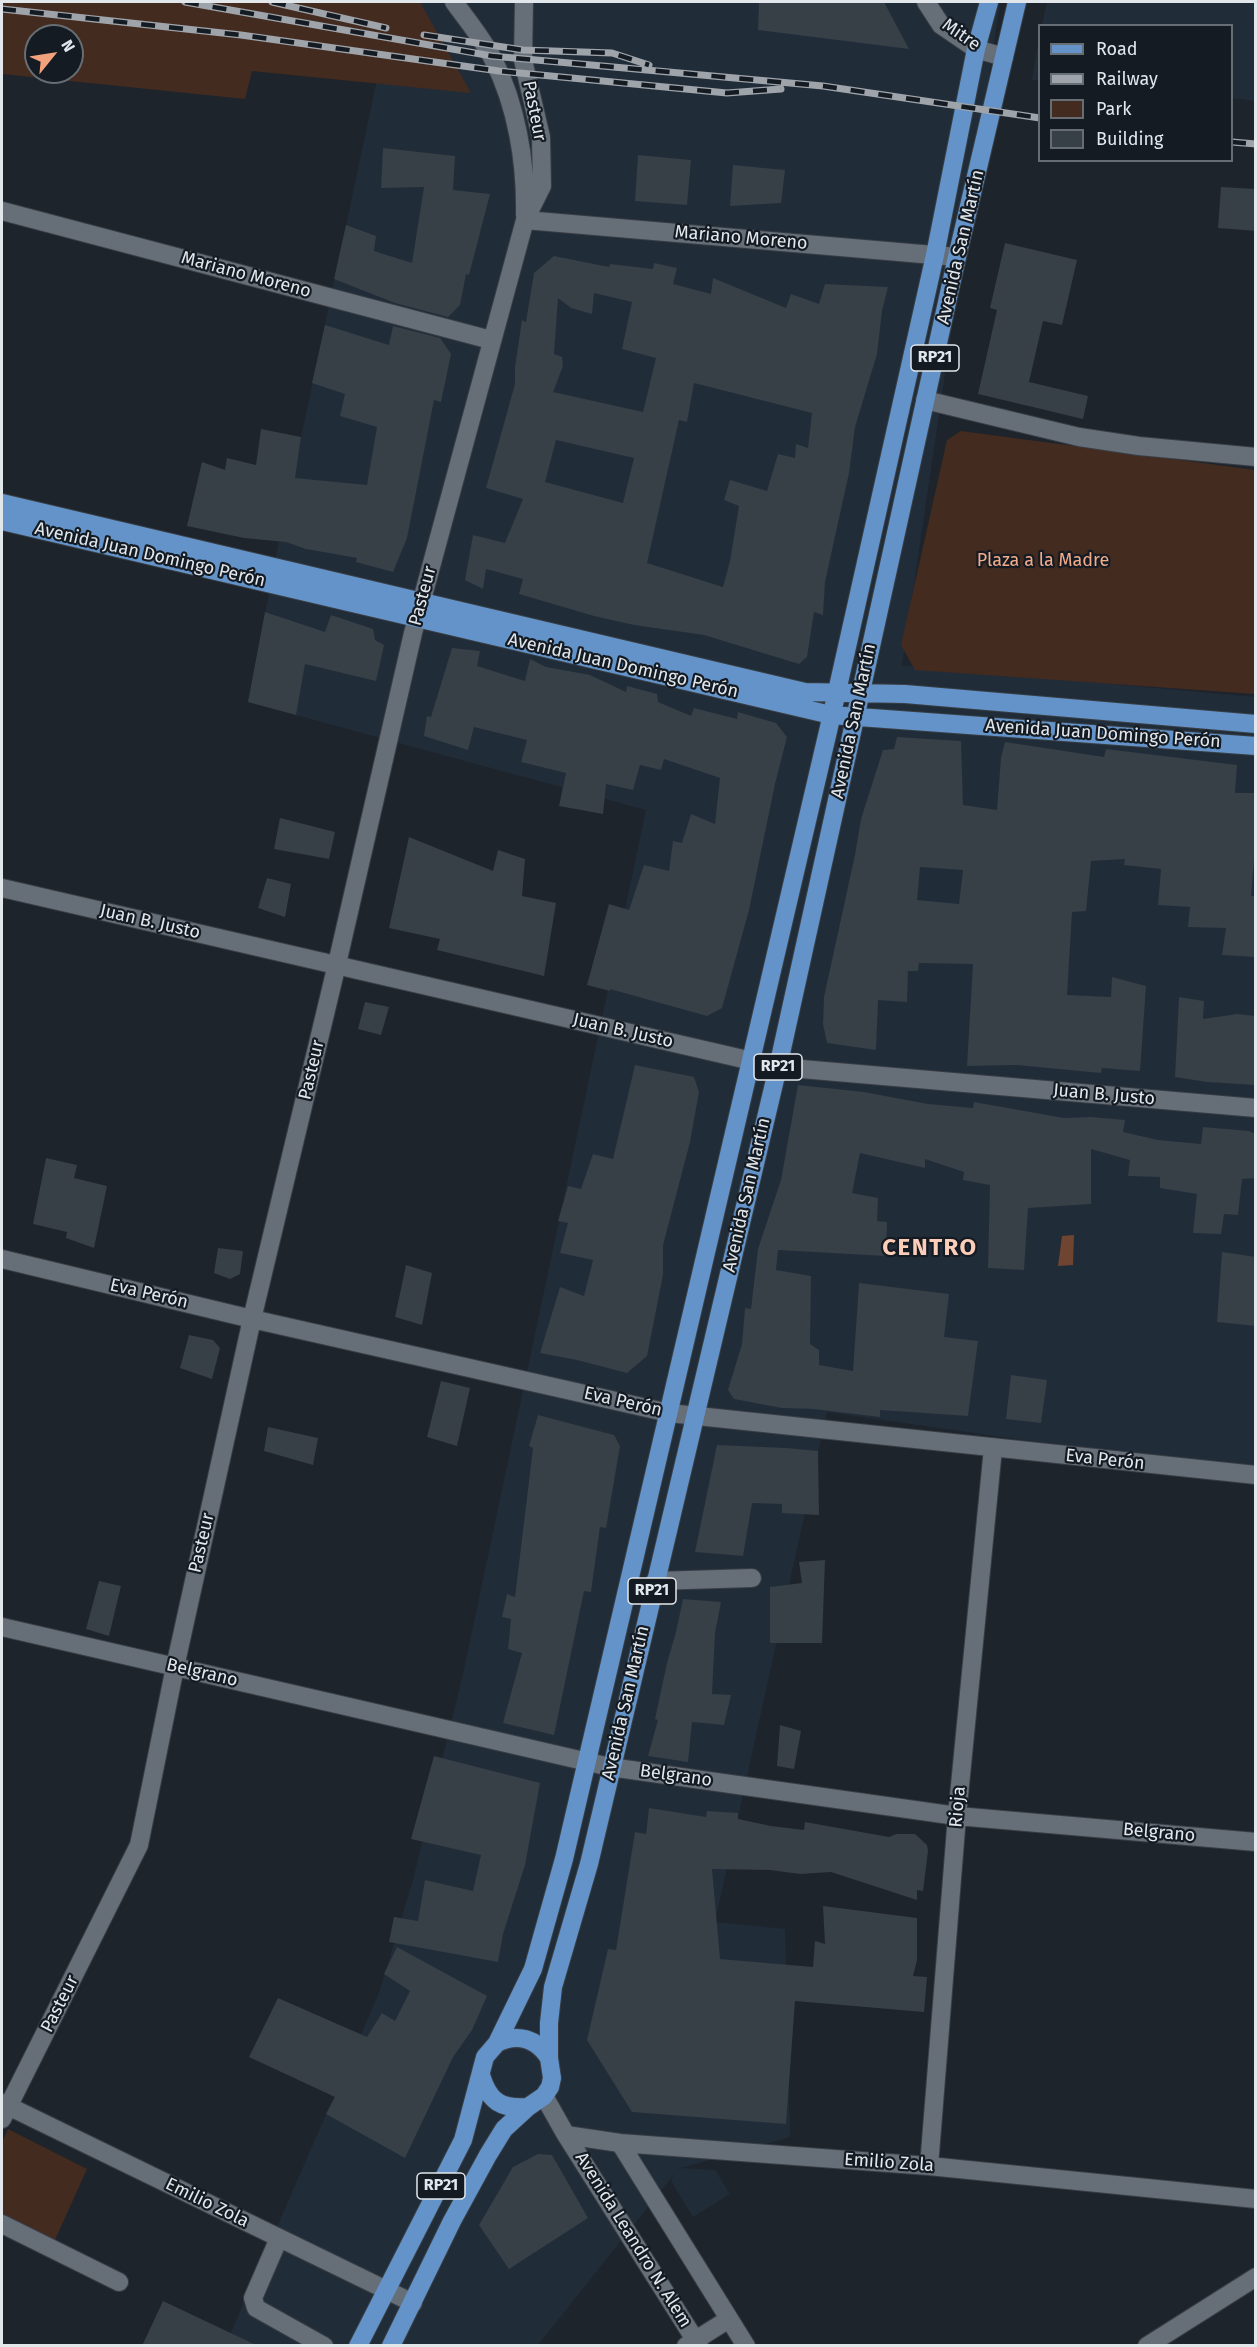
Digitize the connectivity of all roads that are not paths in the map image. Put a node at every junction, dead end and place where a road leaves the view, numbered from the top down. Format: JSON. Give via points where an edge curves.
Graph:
{"nodes":[{"id":1,"x":454,"y":2,"type":"edge"},
{"id":2,"x":524,"y":2,"type":"edge"},
{"id":3,"x":926,"y":2,"type":"edge"},
{"id":4,"x":989,"y":2,"type":"edge"},
{"id":5,"x":1017,"y":2,"type":"edge"},
{"id":6,"x":976,"y":49,"type":"junction"},
{"id":7,"x":1004,"y":57,"type":"junction"},
{"id":8,"x":2,"y":211,"type":"edge"},
{"id":9,"x":525,"y":220,"type":"junction"},
{"id":10,"x":935,"y":255,"type":"junction"},
{"id":11,"x":957,"y":257,"type":"junction"},
{"id":12,"x":491,"y":340,"type":"junction"},
{"id":13,"x":926,"y":400,"type":"junction"},
{"id":14,"x":1256,"y":456,"type":"edge"},
{"id":15,"x":2,"y":503,"type":"edge"},
{"id":16,"x":2,"y":521,"type":"edge"},
{"id":17,"x":419,"y":610,"type":"junction"},
{"id":18,"x":837,"y":692,"type":"junction"},
{"id":19,"x":861,"y":692,"type":"junction"},
{"id":20,"x":831,"y":715,"type":"junction"},
{"id":21,"x":855,"y":716,"type":"junction"},
{"id":22,"x":1256,"y":723,"type":"edge"},
{"id":23,"x":1256,"y":746,"type":"edge"},
{"id":24,"x":2,"y":888,"type":"edge"},
{"id":25,"x":337,"y":964,"type":"junction"},
{"id":26,"x":752,"y":1061,"type":"junction"},
{"id":27,"x":778,"y":1067,"type":"junction"},
{"id":28,"x":1256,"y":1108,"type":"edge"},
{"id":29,"x":2,"y":1259,"type":"edge"},
{"id":30,"x":252,"y":1319,"type":"junction"},
{"id":31,"x":669,"y":1413,"type":"junction"},
{"id":32,"x":694,"y":1416,"type":"junction"},
{"id":33,"x":993,"y":1448,"type":"junction"},
{"id":34,"x":1256,"y":1475,"type":"edge"},
{"id":35,"x":752,"y":1578,"type":"dead end"},
{"id":36,"x":655,"y":1581,"type":"junction"},
{"id":37,"x":2,"y":1628,"type":"edge"},
{"id":38,"x":175,"y":1667,"type":"junction"},
{"id":39,"x":586,"y":1761,"type":"junction"},
{"id":40,"x":610,"y":1767,"type":"junction"},
{"id":41,"x":957,"y":1816,"type":"junction"},
{"id":42,"x":1256,"y":1842,"type":"edge"},
{"id":43,"x":497,"y":2043,"type":"junction"},
{"id":44,"x":549,"y":2058,"type":"junction"},
{"id":45,"x":482,"y":2075,"type":"junction"},
{"id":46,"x":544,"y":2096,"type":"junction"},
{"id":47,"x":528,"y":2107,"type":"junction"},
{"id":48,"x":4,"y":2109,"type":"edge"},
{"id":49,"x":566,"y":2135,"type":"junction"},
{"id":50,"x":620,"y":2143,"type":"junction"},
{"id":51,"x":929,"y":2166,"type":"junction"},
{"id":52,"x":1256,"y":2199,"type":"edge"},
{"id":53,"x":2,"y":2224,"type":"edge"},
{"id":54,"x":279,"y":2238,"type":"junction"},
{"id":55,"x":1256,"y":2277,"type":"edge"},
{"id":56,"x":119,"y":2282,"type":"dead end"},
{"id":57,"x":386,"y":2290,"type":"junction"},
{"id":58,"x":413,"y":2303,"type":"junction"},
{"id":59,"x":729,"y":2319,"type":"junction"},
{"id":60,"x":693,"y":2344,"type":"edge"},
{"id":61,"x":324,"y":2346,"type":"edge"},
{"id":62,"x":358,"y":2346,"type":"edge"},
{"id":63,"x":391,"y":2346,"type":"edge"},
{"id":64,"x":746,"y":2346,"type":"edge"},
{"id":65,"x":1147,"y":2346,"type":"edge"}],
"edges":[{"from":1,"to":9,"type":"street","via":[[499,71],[517,129],[526,182]]},
{"from":2,"to":9,"type":"street","name":"Pasteur","via":[[523,60],[541,137],[542,186]]},
{"from":3,"to":6,"type":"street","name":"Mitre","via":[[942,25]]},
{"from":4,"to":6,"type":"main road","name":"Avenida San Martín","number":"RP21"},
{"from":5,"to":7,"type":"main road","name":"Avenida San Martín","number":"RP21"},
{"from":6,"to":7,"type":"street","name":"Mitre"},
{"from":6,"to":10,"type":"main road","name":"Avenida San Martín","number":"RP21"},
{"from":7,"to":11,"type":"main road","name":"Avenida San Martín","number":"RP21"},
{"from":8,"to":12,"type":"street","name":"Mariano Moreno"},
{"from":9,"to":10,"type":"street","name":"Mariano Moreno"},
{"from":9,"to":12,"type":"street","name":"Pasteur"},
{"from":10,"to":11,"type":"street","name":"Mariano Moreno"},
{"from":10,"to":18,"type":"main road","name":"Avenida San Martín","number":"RP21"},
{"from":11,"to":13,"type":"main road","name":"Avenida San Martín","number":"RP21"},
{"from":12,"to":17,"type":"street","name":"Pasteur"},
{"from":13,"to":14,"type":"street","via":[[1079,437]]},
{"from":13,"to":19,"type":"main road","name":"Avenida San Martín","number":"RP21"},
{"from":15,"to":17,"type":"main road","name":"Avenida Juan Domingo Perón"},
{"from":16,"to":17,"type":"main road","name":"Avenida Juan Domingo Perón"},
{"from":17,"to":18,"type":"main road","name":"Avenida Juan Domingo Perón","via":[[805,692]]},
{"from":17,"to":20,"type":"main road","name":"Avenida Juan Domingo Perón"},
{"from":17,"to":25,"type":"street","name":"Pasteur"},
{"from":18,"to":19,"type":"main road","name":"Avenida Juan Domingo Perón"},
{"from":18,"to":20,"type":"main road","name":"Avenida San Martín","number":"RP21"},
{"from":19,"to":21,"type":"main road","name":"Avenida San Martín","number":"RP21"},
{"from":19,"to":22,"type":"main road","name":"Avenida Juan Domingo Perón"},
{"from":20,"to":21,"type":"main road","name":"Avenida Juan Domingo Perón"},
{"from":20,"to":26,"type":"main road","name":"Avenida San Martín","number":"RP21"},
{"from":21,"to":23,"type":"main road","name":"Avenida Juan Domingo Perón"},
{"from":21,"to":27,"type":"main road","name":"Avenida San Martín","number":"RP21"},
{"from":24,"to":25,"type":"street","name":"Juan B. Justo"},
{"from":25,"to":26,"type":"street","name":"Juan B. Justo"},
{"from":25,"to":30,"type":"street","name":"Pasteur"},
{"from":26,"to":27,"type":"street","name":"Juan B. Justo"},
{"from":26,"to":31,"type":"main road","name":"Avenida San Martín","number":"RP21"},
{"from":27,"to":28,"type":"street","name":"Juan B. Justo"},
{"from":27,"to":32,"type":"main road","name":"Avenida San Martín","number":"RP21"},
{"from":29,"to":30,"type":"street","name":"Eva Perón"},
{"from":30,"to":31,"type":"street","name":"Eva Perón"},
{"from":30,"to":38,"type":"street","name":"Pasteur"},
{"from":31,"to":32,"type":"street","name":"Eva Perón"},
{"from":31,"to":39,"type":"main road","name":"Avenida San Martín","number":"RP21"},
{"from":32,"to":33,"type":"street","name":"Eva Perón"},
{"from":32,"to":36,"type":"main road","name":"Avenida San Martín","number":"RP21"},
{"from":33,"to":34,"type":"street","name":"Eva Perón"},
{"from":33,"to":41,"type":"street","name":"Rioja"},
{"from":35,"to":36,"type":"street"},
{"from":36,"to":40,"type":"main road","name":"Avenida San Martín","number":"RP21"},
{"from":37,"to":38,"type":"street","name":"Belgrano"},
{"from":38,"to":39,"type":"street","name":"Belgrano"},
{"from":38,"to":48,"type":"street","name":"Pasteur","via":[[139,1845]]},
{"from":39,"to":40,"type":"street","name":"Belgrano"},
{"from":39,"to":43,"type":"main road","name":"Avenida San Martín","number":"RP21","via":[[533,1969]]},
{"from":40,"to":41,"type":"street","name":"Belgrano"},
{"from":40,"to":44,"type":"main road","name":"Avenida San Martín","number":"RP21","via":[[589,1864],[554,1987]]},
{"from":41,"to":42,"type":"street","name":"Belgrano"},
{"from":41,"to":51,"type":"street","name":"Rioja"},
{"from":43,"to":44,"type":"main road","via":[[516,2037],[526,2039],[543,2049]]},
{"from":43,"to":45,"type":"main road","name":"Avenida San Martín","number":"RP21","via":[[485,2057]]},
{"from":44,"to":46,"type":"main road","name":"Avenida San Martín","number":"RP21","via":[[552,2078]]},
{"from":45,"to":47,"type":"main road","via":[[486,2090],[497,2103],[512,2108]]},
{"from":45,"to":57,"type":"main road","name":"Avenida San Martín","number":"RP21","via":[[463,2140]]},
{"from":46,"to":47,"type":"main road","number":"RP21"},
{"from":46,"to":49,"type":"street"},
{"from":47,"to":58,"type":"main road","number":"RP21","via":[[504,2129],[475,2176]]},
{"from":48,"to":54,"type":"street","name":"Emilio Zola"},
{"from":49,"to":50,"type":"street","name":"Emilio Zola"},
{"from":49,"to":60,"type":"street","name":"Avenida Leandro N. Alem"},
{"from":50,"to":51,"type":"street","name":"Emilio Zola"},
{"from":50,"to":59,"type":"street"},
{"from":51,"to":52,"type":"street","name":"Emilio Zola"},
{"from":53,"to":56,"type":"street"},
{"from":54,"to":57,"type":"street","name":"Emilio Zola"},
{"from":54,"to":61,"type":"street","via":[[253,2298],[256,2308]]},
{"from":55,"to":65,"type":"street"},
{"from":57,"to":58,"type":"street","name":"Emilio Zola"},
{"from":57,"to":62,"type":"main road","name":"Avenida San Martín","number":"RP21"},
{"from":58,"to":63,"type":"main road","number":"RP21"},
{"from":59,"to":60,"type":"street"},
{"from":59,"to":64,"type":"street"}]}
